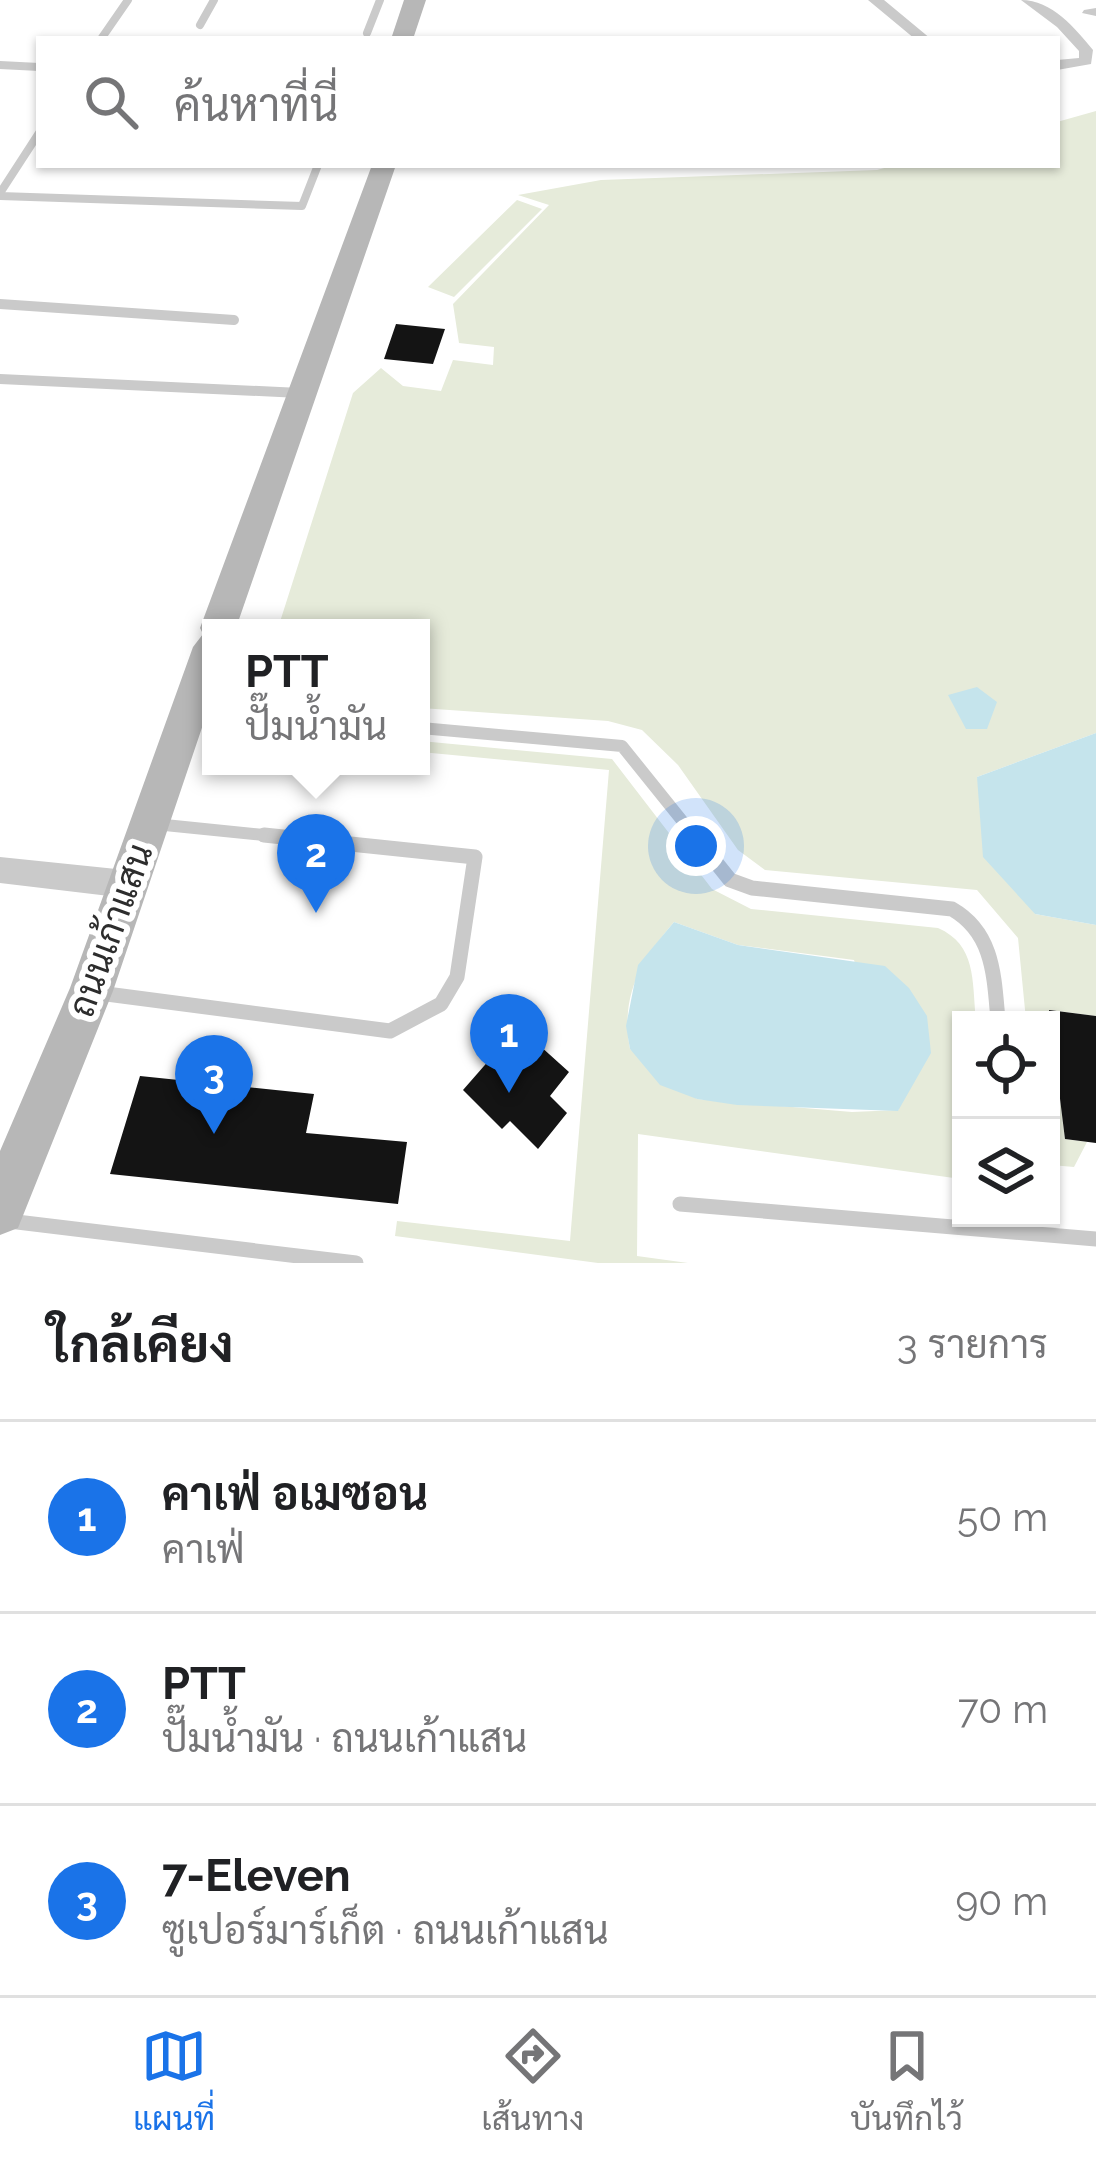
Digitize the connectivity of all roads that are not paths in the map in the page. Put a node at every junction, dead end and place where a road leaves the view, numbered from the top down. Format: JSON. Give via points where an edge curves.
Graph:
{"nodes":[{"id":1,"x":128,"y":0,"type":"edge"},
{"id":2,"x":214,"y":0,"type":"edge"},
{"id":3,"x":380,"y":0,"type":"edge"},
{"id":4,"x":415,"y":0,"type":"edge"},
{"id":5,"x":875,"y":0,"type":"edge"},
{"id":6,"x":1028,"y":0,"type":"edge"},
{"id":7,"x":200,"y":25,"type":"dead end"},
{"id":8,"x":367,"y":33,"type":"dead end"},
{"id":9,"x":103,"y":36,"type":"edge"},
{"id":10,"x":403,"y":36,"type":"edge"},
{"id":11,"x":920,"y":36,"type":"edge"},
{"id":12,"x":0,"y":65,"type":"edge"},
{"id":13,"x":1060,"y":65,"type":"edge"},
{"id":14,"x":36,"y":67,"type":"edge"},
{"id":15,"x":36,"y":138,"type":"edge"},
{"id":16,"x":317,"y":168,"type":"edge"},
{"id":17,"x":383,"y":168,"type":"edge"},
{"id":18,"x":0,"y":195,"type":"edge"},
{"id":19,"x":0,"y":304,"type":"edge"},
{"id":20,"x":234,"y":320,"type":"dead end"},
{"id":21,"x":0,"y":379,"type":"edge"},
{"id":22,"x":301,"y":393,"type":"junction"},
{"id":23,"x":221,"y":619,"type":"edge"},
{"id":24,"x":200,"y":711,"type":"edge"},
{"id":25,"x":430,"y":729,"type":"edge"},
{"id":26,"x":148,"y":824,"type":"junction"},
{"id":27,"x":0,"y":870,"type":"edge"},
{"id":28,"x":126,"y":884,"type":"junction"},
{"id":29,"x":91,"y":992,"type":"junction"},
{"id":30,"x":997,"y":1011,"type":"edge"},
{"id":31,"x":680,"y":1204,"type":"dead end"},
{"id":32,"x":0,"y":1210,"type":"edge"},
{"id":33,"x":0,"y":1220,"type":"edge"},
{"id":34,"x":952,"y":1221,"type":"edge"},
{"id":35,"x":1033,"y":1227,"type":"edge"},
{"id":36,"x":1096,"y":1239,"type":"edge"},
{"id":37,"x":356,"y":1263,"type":"edge"}],
"edges":[{"from":1,"to":9,"type":"lane"},
{"from":2,"to":7,"type":"lane"},
{"from":3,"to":8,"type":"lane"},
{"from":4,"to":10,"type":"main road"},
{"from":5,"to":11,"type":"street"},
{"from":6,"to":13,"type":"street","via":[[1086,50],[1086,61]]},
{"from":12,"to":14,"type":"lane"},
{"from":15,"to":18,"type":"lane"},
{"from":16,"to":18,"type":"lane","via":[[302,206]]},
{"from":17,"to":22,"type":"main road"},
{"from":19,"to":20,"type":"lane"},
{"from":21,"to":22,"type":"lane"},
{"from":22,"to":23,"type":"main road"},
{"from":24,"to":26,"type":"main road","name":"ถนนเก้าแสน"},
{"from":25,"to":30,"type":"lane","via":[[622,746],[730,880],[966,915],[990,954]]},
{"from":26,"to":28,"type":"main road","name":"ถนนเก้าแสน"},
{"from":26,"to":29,"type":"lane","via":[[475,857],[457,977],[441,1004],[390,1031]]},
{"from":27,"to":28,"type":"street"},
{"from":28,"to":29,"type":"main road","name":"ถนนเก้าแสน"},
{"from":29,"to":32,"type":"main road","name":"ถนนเก้าแสน"},
{"from":31,"to":34,"type":"lane"},
{"from":33,"to":37,"type":"lane"},
{"from":35,"to":36,"type":"lane"}]}
